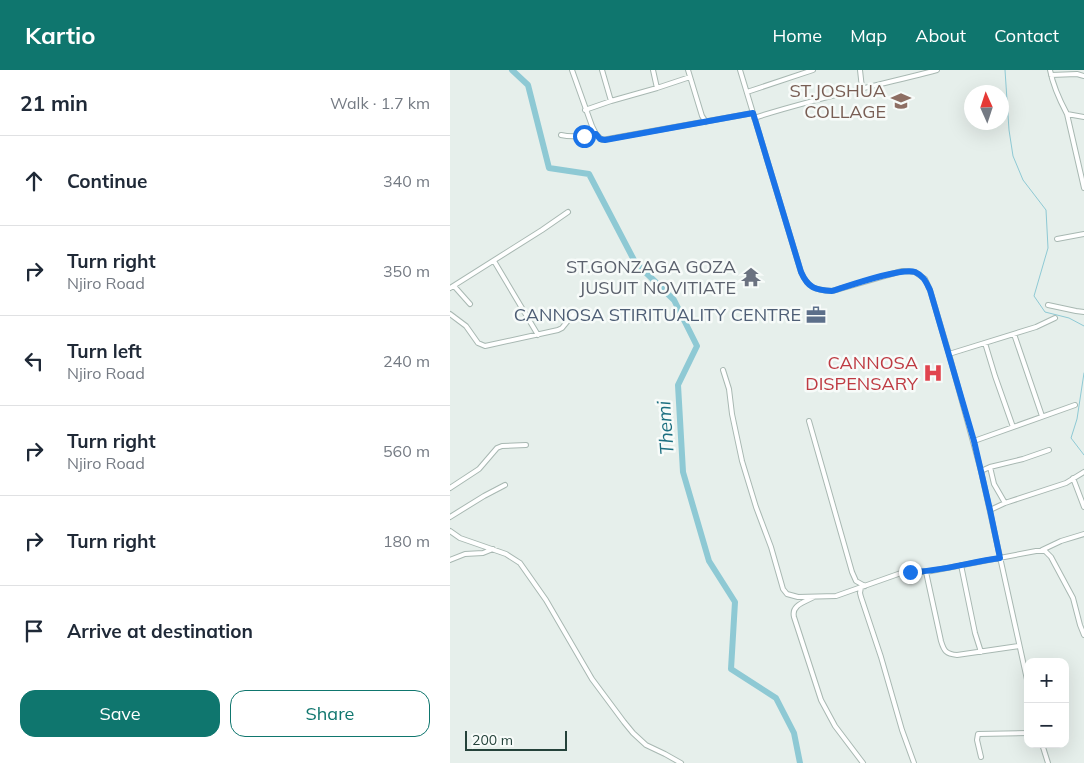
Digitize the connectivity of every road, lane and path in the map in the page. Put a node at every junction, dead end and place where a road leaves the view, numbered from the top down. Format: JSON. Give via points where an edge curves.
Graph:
{"nodes":[{"id":1,"x":572,"y":70,"type":"edge"},
{"id":2,"x":602,"y":70,"type":"edge"},
{"id":3,"x":652,"y":70,"type":"edge"},
{"id":4,"x":688,"y":70,"type":"edge"},
{"id":5,"x":740,"y":70,"type":"edge"},
{"id":6,"x":792,"y":70,"type":"edge"},
{"id":7,"x":813,"y":70,"type":"edge"},
{"id":8,"x":860,"y":70,"type":"edge"},
{"id":9,"x":937,"y":70,"type":"edge"},
{"id":10,"x":919,"y":72,"type":"edge"},
{"id":11,"x":1050,"y":72,"type":"edge"},
{"id":12,"x":794,"y":76,"type":"junction"},
{"id":13,"x":1084,"y":76,"type":"edge"},
{"id":14,"x":690,"y":77,"type":"junction"},
{"id":15,"x":657,"y":88,"type":"junction"},
{"id":16,"x":862,"y":88,"type":"junction"},
{"id":17,"x":747,"y":92,"type":"junction"},
{"id":18,"x":611,"y":100,"type":"junction"},
{"id":19,"x":585,"y":110,"type":"junction"},
{"id":20,"x":1067,"y":114,"type":"junction"},
{"id":21,"x":754,"y":115,"type":"junction"},
{"id":22,"x":1084,"y":117,"type":"edge"},
{"id":23,"x":706,"y":122,"type":"junction"},
{"id":24,"x":596,"y":134,"type":"junction"},
{"id":25,"x":561,"y":135,"type":"dead end"},
{"id":26,"x":1084,"y":188,"type":"edge"},
{"id":27,"x":568,"y":212,"type":"dead end"},
{"id":28,"x":1084,"y":234,"type":"edge"},
{"id":29,"x":1057,"y":239,"type":"dead end"},
{"id":30,"x":494,"y":261,"type":"junction"},
{"id":31,"x":452,"y":287,"type":"edge"},
{"id":32,"x":470,"y":304,"type":"dead end"},
{"id":33,"x":1048,"y":305,"type":"dead end"},
{"id":34,"x":574,"y":312,"type":"dead end"},
{"id":35,"x":1084,"y":312,"type":"edge"},
{"id":36,"x":450,"y":314,"type":"edge"},
{"id":37,"x":1055,"y":318,"type":"dead end"},
{"id":38,"x":1014,"y":334,"type":"junction"},
{"id":39,"x":538,"y":335,"type":"junction"},
{"id":40,"x":985,"y":343,"type":"junction"},
{"id":41,"x":949,"y":354,"type":"junction"},
{"id":42,"x":723,"y":370,"type":"dead end"},
{"id":43,"x":1075,"y":405,"type":"dead end"},
{"id":44,"x":1042,"y":416,"type":"junction"},
{"id":45,"x":809,"y":421,"type":"dead end"},
{"id":46,"x":1013,"y":427,"type":"junction"},
{"id":47,"x":974,"y":441,"type":"junction"},
{"id":48,"x":526,"y":446,"type":"dead end"},
{"id":49,"x":1049,"y":450,"type":"dead end"},
{"id":50,"x":990,"y":467,"type":"junction"},
{"id":51,"x":981,"y":471,"type":"junction"},
{"id":52,"x":1084,"y":472,"type":"edge"},
{"id":53,"x":1073,"y":478,"type":"junction"},
{"id":54,"x":505,"y":485,"type":"dead end"},
{"id":55,"x":450,"y":488,"type":"edge"},
{"id":56,"x":1005,"y":503,"type":"junction"},
{"id":57,"x":1084,"y":508,"type":"edge"},
{"id":58,"x":990,"y":510,"type":"junction"},
{"id":59,"x":450,"y":516,"type":"edge"},
{"id":60,"x":450,"y":532,"type":"edge"},
{"id":61,"x":1084,"y":534,"type":"edge"},
{"id":62,"x":493,"y":550,"type":"junction"},
{"id":63,"x":1042,"y":550,"type":"junction"},
{"id":64,"x":1000,"y":558,"type":"junction"},
{"id":65,"x":450,"y":560,"type":"edge"},
{"id":66,"x":961,"y":565,"type":"junction"},
{"id":67,"x":926,"y":572,"type":"junction"},
{"id":68,"x":863,"y":586,"type":"junction"},
{"id":69,"x":816,"y":596,"type":"junction"},
{"id":70,"x":1077,"y":610,"type":"junction"},
{"id":71,"x":1084,"y":611,"type":"edge"},
{"id":72,"x":1084,"y":632,"type":"edge"},
{"id":73,"x":1019,"y":646,"type":"junction"},
{"id":74,"x":981,"y":652,"type":"junction"},
{"id":75,"x":1024,"y":667,"type":"edge"},
{"id":76,"x":1024,"y":733,"type":"edge"},
{"id":77,"x":1043,"y":748,"type":"edge"},
{"id":78,"x":981,"y":757,"type":"dead end"},
{"id":79,"x":681,"y":763,"type":"edge"},
{"id":80,"x":863,"y":763,"type":"edge"},
{"id":81,"x":914,"y":763,"type":"edge"},
{"id":82,"x":1048,"y":763,"type":"edge"}],
"edges":[{"from":1,"to":19,"type":"street"},
{"from":2,"to":18,"type":"street"},
{"from":3,"to":15,"type":"street"},
{"from":4,"to":14,"type":"street"},
{"from":5,"to":17,"type":"street"},
{"from":6,"to":12,"type":"street"},
{"from":7,"to":12,"type":"street"},
{"from":8,"to":16,"type":"street"},
{"from":9,"to":10,"type":"street"},
{"from":10,"to":16,"type":"street"},
{"from":11,"to":13,"type":"street"},
{"from":11,"to":20,"type":"street"},
{"from":12,"to":17,"type":"street"},
{"from":14,"to":15,"type":"street"},
{"from":14,"to":23,"type":"street"},
{"from":15,"to":18,"type":"street"},
{"from":16,"to":21,"type":"street"},
{"from":17,"to":21,"type":"street"},
{"from":18,"to":19,"type":"street"},
{"from":19,"to":24,"type":"street"},
{"from":20,"to":22,"type":"street"},
{"from":20,"to":26,"type":"street"},
{"from":21,"to":23,"type":"street"},
{"from":21,"to":41,"type":"street","via":[[807,283],[814,288],[832,291],[902,271],[920,275],[930,290]]},
{"from":23,"to":24,"type":"street","via":[[605,140]]},
{"from":24,"to":25,"type":"street"},
{"from":27,"to":30,"type":"street"},
{"from":28,"to":29,"type":"street"},
{"from":30,"to":31,"type":"street"},
{"from":30,"to":39,"type":"street"},
{"from":31,"to":32,"type":"street"},
{"from":33,"to":35,"type":"street"},
{"from":34,"to":39,"type":"street","via":[[562,328]]},
{"from":36,"to":39,"type":"street","via":[[466,326],[482,345]]},
{"from":37,"to":38,"type":"street"},
{"from":38,"to":40,"type":"street"},
{"from":38,"to":44,"type":"street"},
{"from":40,"to":41,"type":"street"},
{"from":40,"to":46,"type":"street"},
{"from":41,"to":47,"type":"street"},
{"from":42,"to":69,"type":"street","via":[[742,461],[783,589],[798,598]]},
{"from":43,"to":44,"type":"street"},
{"from":44,"to":46,"type":"street"},
{"from":45,"to":68,"type":"street","via":[[846,554],[856,581]]},
{"from":46,"to":47,"type":"street"},
{"from":47,"to":51,"type":"street"},
{"from":48,"to":55,"type":"street","via":[[497,448],[479,469]]},
{"from":49,"to":50,"type":"street"},
{"from":50,"to":51,"type":"street"},
{"from":50,"to":56,"type":"street","via":[[994,484]]},
{"from":51,"to":58,"type":"street"},
{"from":52,"to":53,"type":"street"},
{"from":53,"to":56,"type":"street"},
{"from":53,"to":57,"type":"street"},
{"from":54,"to":59,"type":"street"},
{"from":56,"to":58,"type":"street"},
{"from":58,"to":64,"type":"street"},
{"from":60,"to":62,"type":"street"},
{"from":61,"to":63,"type":"street"},
{"from":62,"to":65,"type":"street"},
{"from":62,"to":79,"type":"street","via":[[514,559],[528,573],[596,686],[634,733],[646,745]]},
{"from":63,"to":64,"type":"street"},
{"from":63,"to":70,"type":"street","via":[[1054,561]]},
{"from":64,"to":66,"type":"street"},
{"from":64,"to":73,"type":"street"},
{"from":66,"to":67,"type":"street"},
{"from":66,"to":74,"type":"street"},
{"from":67,"to":68,"type":"street","via":[[910,572]]},
{"from":67,"to":74,"type":"street","via":[[943,648],[950,655]]},
{"from":68,"to":69,"type":"street","via":[[836,596]]},
{"from":68,"to":81,"type":"street","via":[[861,597]]},
{"from":69,"to":80,"type":"street","via":[[795,608],[794,618],[821,700],[835,726]]},
{"from":70,"to":71,"type":"street"},
{"from":70,"to":72,"type":"street"},
{"from":73,"to":74,"type":"street"},
{"from":73,"to":75,"type":"street"},
{"from":76,"to":78,"type":"street","via":[[978,734]]},
{"from":77,"to":82,"type":"street"}]}
